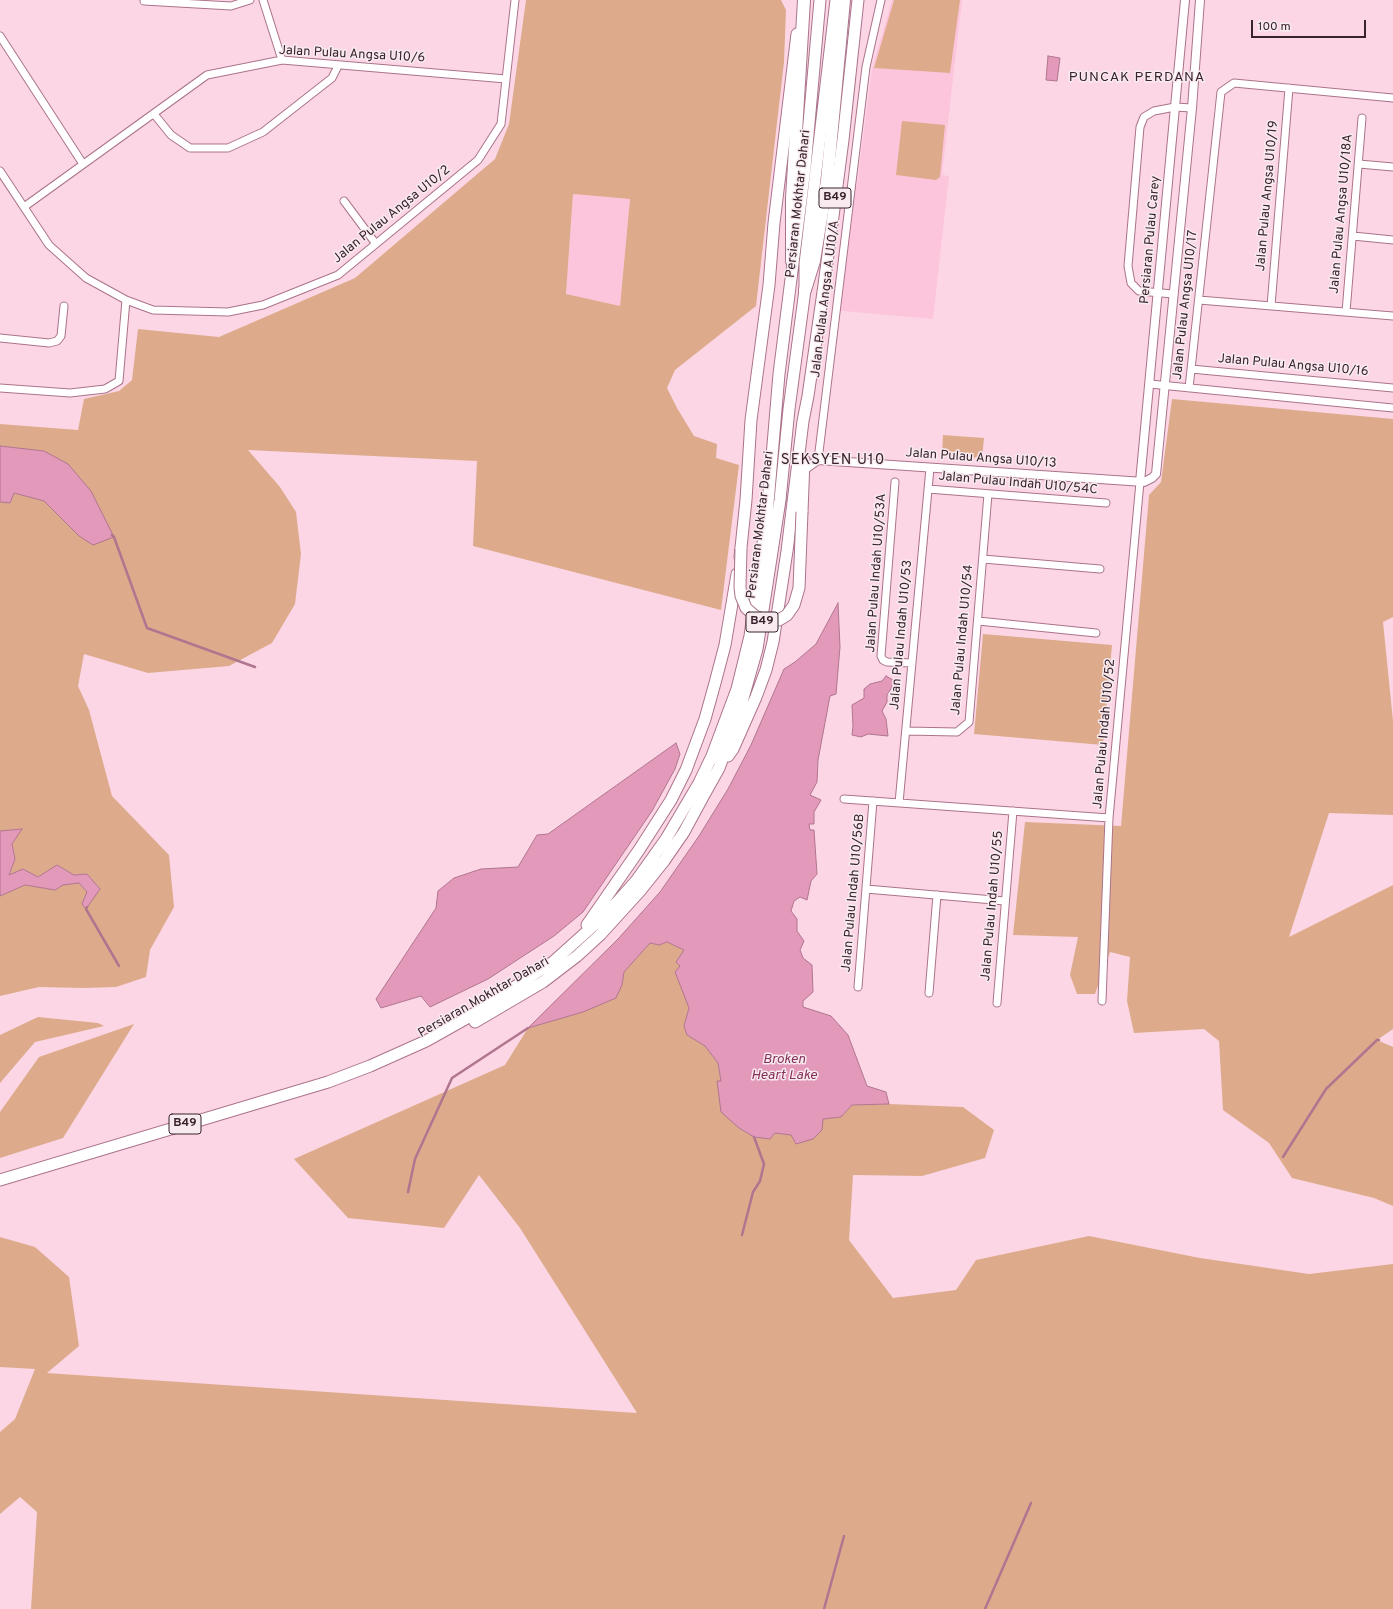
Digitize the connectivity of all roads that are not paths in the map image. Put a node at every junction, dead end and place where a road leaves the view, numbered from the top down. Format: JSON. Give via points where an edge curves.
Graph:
{"nodes":[{"id":1,"x":250,"y":0,"type":"edge"},
{"id":2,"x":263,"y":0,"type":"edge"},
{"id":3,"x":515,"y":0,"type":"edge"},
{"id":4,"x":820,"y":0,"type":"edge"},
{"id":5,"x":836,"y":0,"type":"edge"},
{"id":6,"x":844,"y":0,"type":"edge"},
{"id":7,"x":858,"y":0,"type":"edge"},
{"id":8,"x":881,"y":0,"type":"edge"},
{"id":9,"x":1185,"y":0,"type":"edge"},
{"id":10,"x":1200,"y":0,"type":"edge"},
{"id":11,"x":144,"y":1,"type":"edge"},
{"id":12,"x":800,"y":2,"type":"edge"},
{"id":13,"x":0,"y":36,"type":"edge"},
{"id":14,"x":282,"y":60,"type":"junction"},
{"id":15,"x":338,"y":66,"type":"junction"},
{"id":16,"x":506,"y":79,"type":"junction"},
{"id":17,"x":1289,"y":88,"type":"junction"},
{"id":18,"x":1393,"y":98,"type":"edge"},
{"id":19,"x":1175,"y":107,"type":"junction"},
{"id":20,"x":1192,"y":108,"type":"junction"},
{"id":21,"x":154,"y":114,"type":"junction"},
{"id":22,"x":1362,"y":118,"type":"dead end"},
{"id":23,"x":82,"y":164,"type":"junction"},
{"id":24,"x":1359,"y":164,"type":"junction"},
{"id":25,"x":1393,"y":167,"type":"edge"},
{"id":26,"x":0,"y":171,"type":"edge"},
{"id":27,"x":344,"y":201,"type":"dead end"},
{"id":28,"x":24,"y":207,"type":"junction"},
{"id":29,"x":1353,"y":236,"type":"junction"},
{"id":30,"x":1393,"y":240,"type":"edge"},
{"id":31,"x":376,"y":244,"type":"junction"},
{"id":32,"x":792,"y":261,"type":"junction"},
{"id":33,"x":805,"y":290,"type":"junction"},
{"id":34,"x":1158,"y":293,"type":"junction"},
{"id":35,"x":1173,"y":294,"type":"junction"},
{"id":36,"x":126,"y":300,"type":"junction"},
{"id":37,"x":1199,"y":300,"type":"junction"},
{"id":38,"x":64,"y":306,"type":"dead end"},
{"id":39,"x":1271,"y":306,"type":"junction"},
{"id":40,"x":1346,"y":312,"type":"junction"},
{"id":41,"x":1393,"y":316,"type":"edge"},
{"id":42,"x":0,"y":338,"type":"edge"},
{"id":43,"x":1192,"y":369,"type":"junction"},
{"id":44,"x":1150,"y":384,"type":"junction"},
{"id":45,"x":1164,"y":386,"type":"junction"},
{"id":46,"x":0,"y":388,"type":"edge"},
{"id":47,"x":1189,"y":388,"type":"junction"},
{"id":48,"x":1393,"y":388,"type":"edge"},
{"id":49,"x":808,"y":396,"type":"junction"},
{"id":50,"x":1393,"y":408,"type":"edge"},
{"id":51,"x":818,"y":460,"type":"junction"},
{"id":52,"x":930,"y":468,"type":"junction"},
{"id":53,"x":804,"y":470,"type":"junction"},
{"id":54,"x":895,"y":482,"type":"dead end"},
{"id":55,"x":1140,"y":482,"type":"junction"},
{"id":56,"x":928,"y":489,"type":"junction"},
{"id":57,"x":988,"y":494,"type":"junction"},
{"id":58,"x":1106,"y":503,"type":"dead end"},
{"id":59,"x":741,"y":549,"type":"junction"},
{"id":60,"x":983,"y":559,"type":"junction"},
{"id":61,"x":1100,"y":568,"type":"dead end"},
{"id":62,"x":978,"y":621,"type":"junction"},
{"id":63,"x":1096,"y":633,"type":"dead end"},
{"id":64,"x":912,"y":663,"type":"junction"},
{"id":65,"x":906,"y":731,"type":"junction"},
{"id":66,"x":719,"y":768,"type":"junction"},
{"id":67,"x":844,"y":799,"type":"dead end"},
{"id":68,"x":873,"y":801,"type":"junction"},
{"id":69,"x":899,"y":803,"type":"junction"},
{"id":70,"x":1012,"y":811,"type":"junction"},
{"id":71,"x":1109,"y":818,"type":"junction"},
{"id":72,"x":866,"y":890,"type":"junction"},
{"id":73,"x":937,"y":896,"type":"junction"},
{"id":74,"x":1005,"y":901,"type":"junction"},
{"id":75,"x":571,"y":946,"type":"junction"},
{"id":76,"x":858,"y":987,"type":"dead end"},
{"id":77,"x":929,"y":993,"type":"dead end"},
{"id":78,"x":1102,"y":1001,"type":"dead end"},
{"id":79,"x":997,"y":1003,"type":"dead end"},
{"id":80,"x":370,"y":1066,"type":"junction"},
{"id":81,"x":0,"y":1180,"type":"edge"}],
"edges":[{"from":1,"to":11,"type":"street","via":[[231,6]]},
{"from":2,"to":14,"type":"street"},
{"from":3,"to":16,"type":"street","name":"Jalan Pulau Angsa U10/2"},
{"from":4,"to":32,"type":"main road","name":"Persiaran Mokhtar Dahari","number":"B49","via":[[805,168]]},
{"from":5,"to":33,"type":"main road","name":"Persiaran Mokhtar Dahari","number":"B49","via":[[805,264]]},
{"from":6,"to":33,"type":"highway","via":[[827,180],[814,261]]},
{"from":7,"to":49,"type":"main road","number":"B49","via":[[843,140]]},
{"from":8,"to":51,"type":"street","name":"Jalan Pulau Angsa A U10/A","via":[[866,67]]},
{"from":9,"to":19,"type":"street","name":"Persiaran Pulau Carey"},
{"from":10,"to":20,"type":"street","name":"Persiaran Pulau Carey"},
{"from":12,"to":32,"type":"highway"},
{"from":12,"to":59,"type":"main road","via":[[769,285],[751,420]]},
{"from":13,"to":23,"type":"street"},
{"from":14,"to":15,"type":"street","name":"Jalan Pulau Angsa U10/6"},
{"from":14,"to":21,"type":"street","name":"Jalan Pulau Angsa U10/6","via":[[207,75]]},
{"from":15,"to":16,"type":"street","name":"Jalan Pulau Angsa U10/6"},
{"from":15,"to":21,"type":"street","via":[[332,78],[263,132],[228,148],[190,148],[171,135]]},
{"from":16,"to":31,"type":"street","name":"Jalan Pulau Angsa U10/2","via":[[501,124],[478,160]]},
{"from":17,"to":18,"type":"street"},
{"from":17,"to":37,"type":"street","name":"Jalan Pulau Angsa U10/17","via":[[1234,83],[1221,92]]},
{"from":17,"to":39,"type":"street","name":"Jalan Pulau Angsa U10/19"},
{"from":19,"to":20,"type":"street"},
{"from":19,"to":34,"type":"street","name":"Persiaran Pulau Carey"},
{"from":19,"to":34,"type":"street","via":[[1154,111],[1144,117],[1139,134],[1128,266],[1131,283],[1139,291]]},
{"from":20,"to":35,"type":"street","name":"Persiaran Pulau Carey"},
{"from":21,"to":23,"type":"street","name":"Jalan Pulau Angsa U10/6"},
{"from":22,"to":24,"type":"street","name":"Jalan Pulau Angsa U10/18A"},
{"from":23,"to":28,"type":"street","name":"Jalan Pulau Angsa U10/6"},
{"from":24,"to":25,"type":"street"},
{"from":24,"to":29,"type":"street","name":"Jalan Pulau Angsa U10/18A"},
{"from":26,"to":28,"type":"street","name":"Jalan Pulau Angsa U10/2"},
{"from":27,"to":31,"type":"street"},
{"from":28,"to":36,"type":"street","name":"Jalan Pulau Angsa U10/2","via":[[49,245],[86,278]]},
{"from":29,"to":30,"type":"street"},
{"from":29,"to":40,"type":"street","name":"Jalan Pulau Angsa U10/18A"},
{"from":31,"to":36,"type":"street","name":"Jalan Pulau Angsa U10/2","via":[[338,275],[263,305],[228,312],[153,310]]},
{"from":32,"to":75,"type":"main road","name":"Persiaran Mokhtar Dahari","number":"B49","via":[[763,546],[750,636],[737,689],[706,770],[666,839],[632,886]]},
{"from":33,"to":66,"type":"main road","name":"Persiaran Mokhtar Dahari","number":"B49","via":[[780,500],[757,649],[738,716]]},
{"from":34,"to":35,"type":"street"},
{"from":34,"to":44,"type":"street","name":"Persiaran Pulau Carey"},
{"from":35,"to":45,"type":"street","name":"Persiaran Pulau Carey"},
{"from":36,"to":46,"type":"street","via":[[119,381],[105,389],[70,393]]},
{"from":37,"to":39,"type":"street"},
{"from":37,"to":43,"type":"street","name":"Jalan Pulau Angsa U10/17"},
{"from":38,"to":42,"type":"street","via":[[61,336],[57,341],[50,343]]},
{"from":39,"to":40,"type":"street"},
{"from":40,"to":41,"type":"street"},
{"from":43,"to":47,"type":"street","name":"Jalan Pulau Angsa U10/17"},
{"from":43,"to":48,"type":"street","name":"Jalan Pulau Angsa U10/16"},
{"from":44,"to":45,"type":"street"},
{"from":44,"to":55,"type":"street","name":"Persiaran Pulau Carey"},
{"from":45,"to":47,"type":"street"},
{"from":45,"to":55,"type":"street","name":"Persiaran Pulau Carey","via":[[1156,474]]},
{"from":47,"to":50,"type":"street","name":"Jalan Pulau Angsa U10/17"},
{"from":49,"to":53,"type":"main road"},
{"from":49,"to":66,"type":"main road","number":"B49","via":[[774,642],[745,724],[733,749]]},
{"from":51,"to":52,"type":"street","name":"Jalan Pulau Angsa U10/13"},
{"from":51,"to":53,"type":"street"},
{"from":52,"to":55,"type":"street","name":"Jalan Pulau Angsa U10/13"},
{"from":52,"to":56,"type":"street","name":"Jalan Pulau Indah U10/53"},
{"from":53,"to":59,"type":"main road","bridge":true,"via":[[799,588],[794,605],[787,615],[779,620],[766,620],[755,616],[746,608],[740,587]]},
{"from":54,"to":64,"type":"street","name":"Jalan Pulau Indah U10/53A","via":[[881,656],[887,662]]},
{"from":55,"to":71,"type":"street","name":"Jalan Pulau Indah U10/52"},
{"from":56,"to":57,"type":"street","name":"Jalan Pulau Indah U10/54C"},
{"from":56,"to":64,"type":"street","name":"Jalan Pulau Indah U10/53"},
{"from":57,"to":58,"type":"street","name":"Jalan Pulau Indah U10/54C"},
{"from":57,"to":60,"type":"street","name":"Jalan Pulau Indah U10/54"},
{"from":59,"to":75,"type":"main road","via":[[725,645],[705,719],[686,770],[671,800],[635,856]]},
{"from":60,"to":61,"type":"street"},
{"from":60,"to":62,"type":"street","name":"Jalan Pulau Indah U10/54"},
{"from":62,"to":63,"type":"street"},
{"from":62,"to":65,"type":"street","name":"Jalan Pulau Indah U10/54","via":[[969,722],[956,732]]},
{"from":64,"to":65,"type":"street","name":"Jalan Pulau Indah U10/53"},
{"from":65,"to":69,"type":"street","name":"Jalan Pulau Indah U10/53"},
{"from":66,"to":80,"type":"main road","name":"Persiaran Mokhtar Dahari","number":"B49","via":[[684,832],[664,861],[618,916],[577,956],[543,982],[423,1050],[398,1060]]},
{"from":67,"to":68,"type":"street","name":"Jalan Pulau Indah U10/52"},
{"from":68,"to":69,"type":"street","name":"Jalan Pulau Indah U10/52"},
{"from":68,"to":72,"type":"street","name":"Jalan Pulau Indah U10/56B"},
{"from":69,"to":70,"type":"street","name":"Jalan Pulau Indah U10/52"},
{"from":70,"to":71,"type":"street","name":"Jalan Pulau Indah U10/52"},
{"from":70,"to":74,"type":"street","name":"Jalan Pulau Indah U10/55"},
{"from":71,"to":78,"type":"street"},
{"from":72,"to":73,"type":"street"},
{"from":72,"to":76,"type":"street","name":"Jalan Pulau Indah U10/56B"},
{"from":73,"to":74,"type":"street"},
{"from":73,"to":77,"type":"street"},
{"from":74,"to":79,"type":"street","name":"Jalan Pulau Indah U10/55"},
{"from":75,"to":80,"type":"main road","name":"Persiaran Mokhtar Dahari","number":"B49","via":[[553,962],[467,1018],[426,1041]]},
{"from":80,"to":81,"type":"main road","name":"Persiaran Mokhtar Dahari","number":"B49","via":[[328,1082]]}]}
